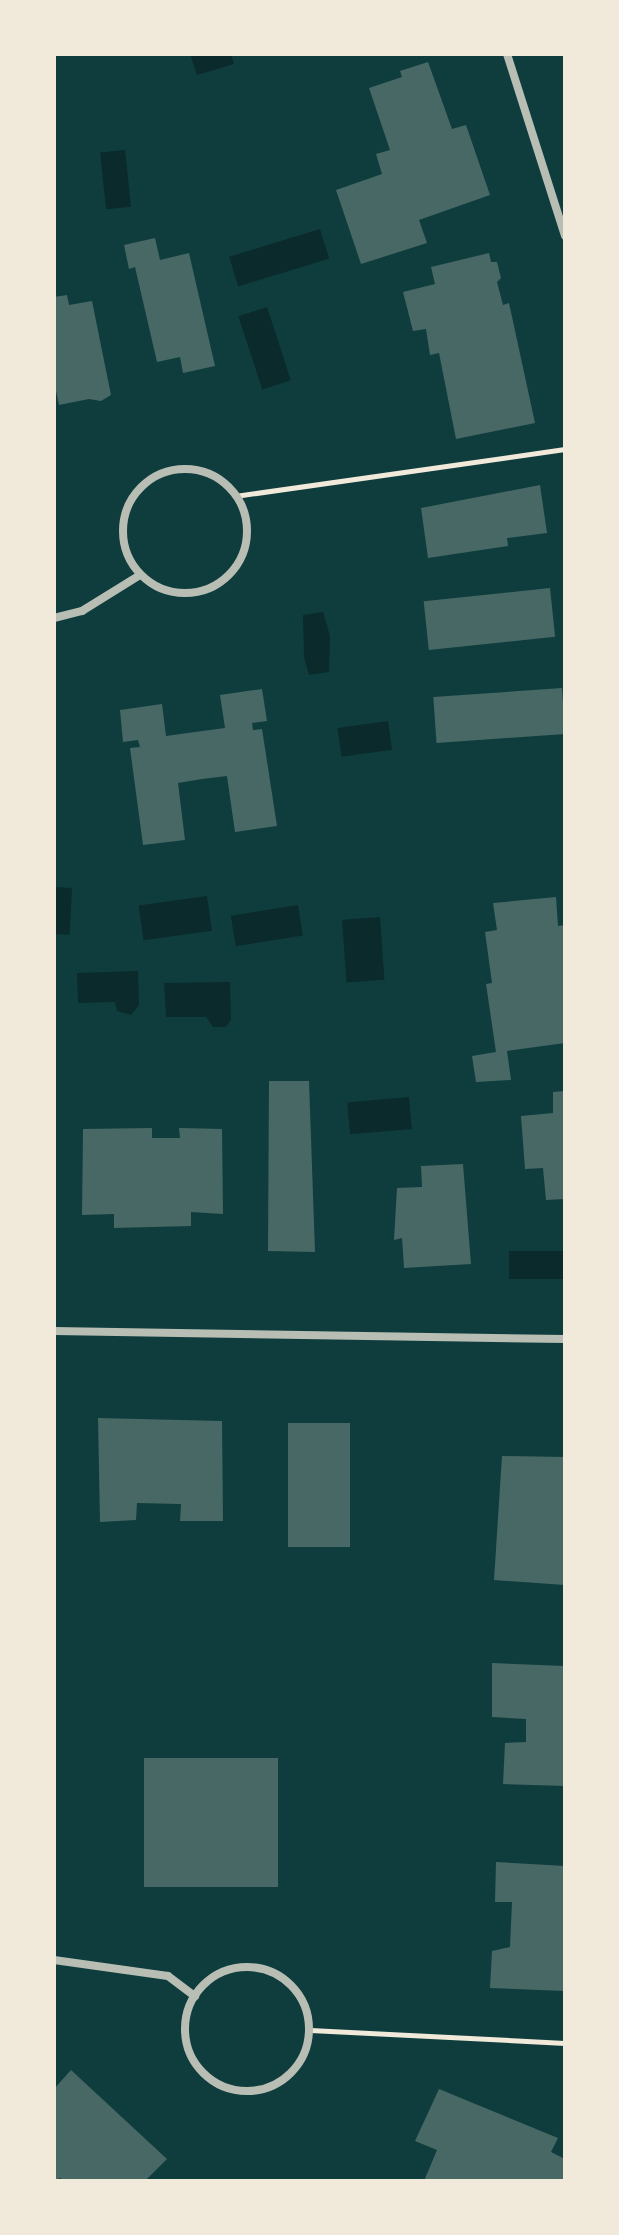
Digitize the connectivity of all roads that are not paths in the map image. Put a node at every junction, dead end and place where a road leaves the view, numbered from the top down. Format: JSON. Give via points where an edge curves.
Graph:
{"nodes":[{"id":1,"x":507,"y":54,"type":"edge"},
{"id":2,"x":565,"y":236,"type":"edge"},
{"id":3,"x":140,"y":575,"type":"junction"},
{"id":4,"x":54,"y":618,"type":"edge"},
{"id":5,"x":54,"y":1331,"type":"edge"},
{"id":6,"x":565,"y":1339,"type":"edge"},
{"id":7,"x":54,"y":1960,"type":"edge"},
{"id":8,"x":195,"y":1996,"type":"junction"}],
"edges":[{"from":1,"to":2,"type":"street"},
{"from":3,"to":3,"type":"street","via":[[126,548],[124,518],[146,483],[166,472],[190,469],[212,475],[235,496],[247,532],[230,575],[204,590],[176,593]]},
{"from":3,"to":4,"type":"street","via":[[82,611]]},
{"from":5,"to":6,"type":"street"},
{"from":7,"to":8,"type":"street","via":[[168,1976]]},
{"from":8,"to":8,"type":"street","via":[[229,1970],[252,1967],[275,1973],[300,1997],[310,2030],[305,2053],[292,2073],[267,2087],[239,2091],[219,2085],[191,2056],[187,2015]]}]}
